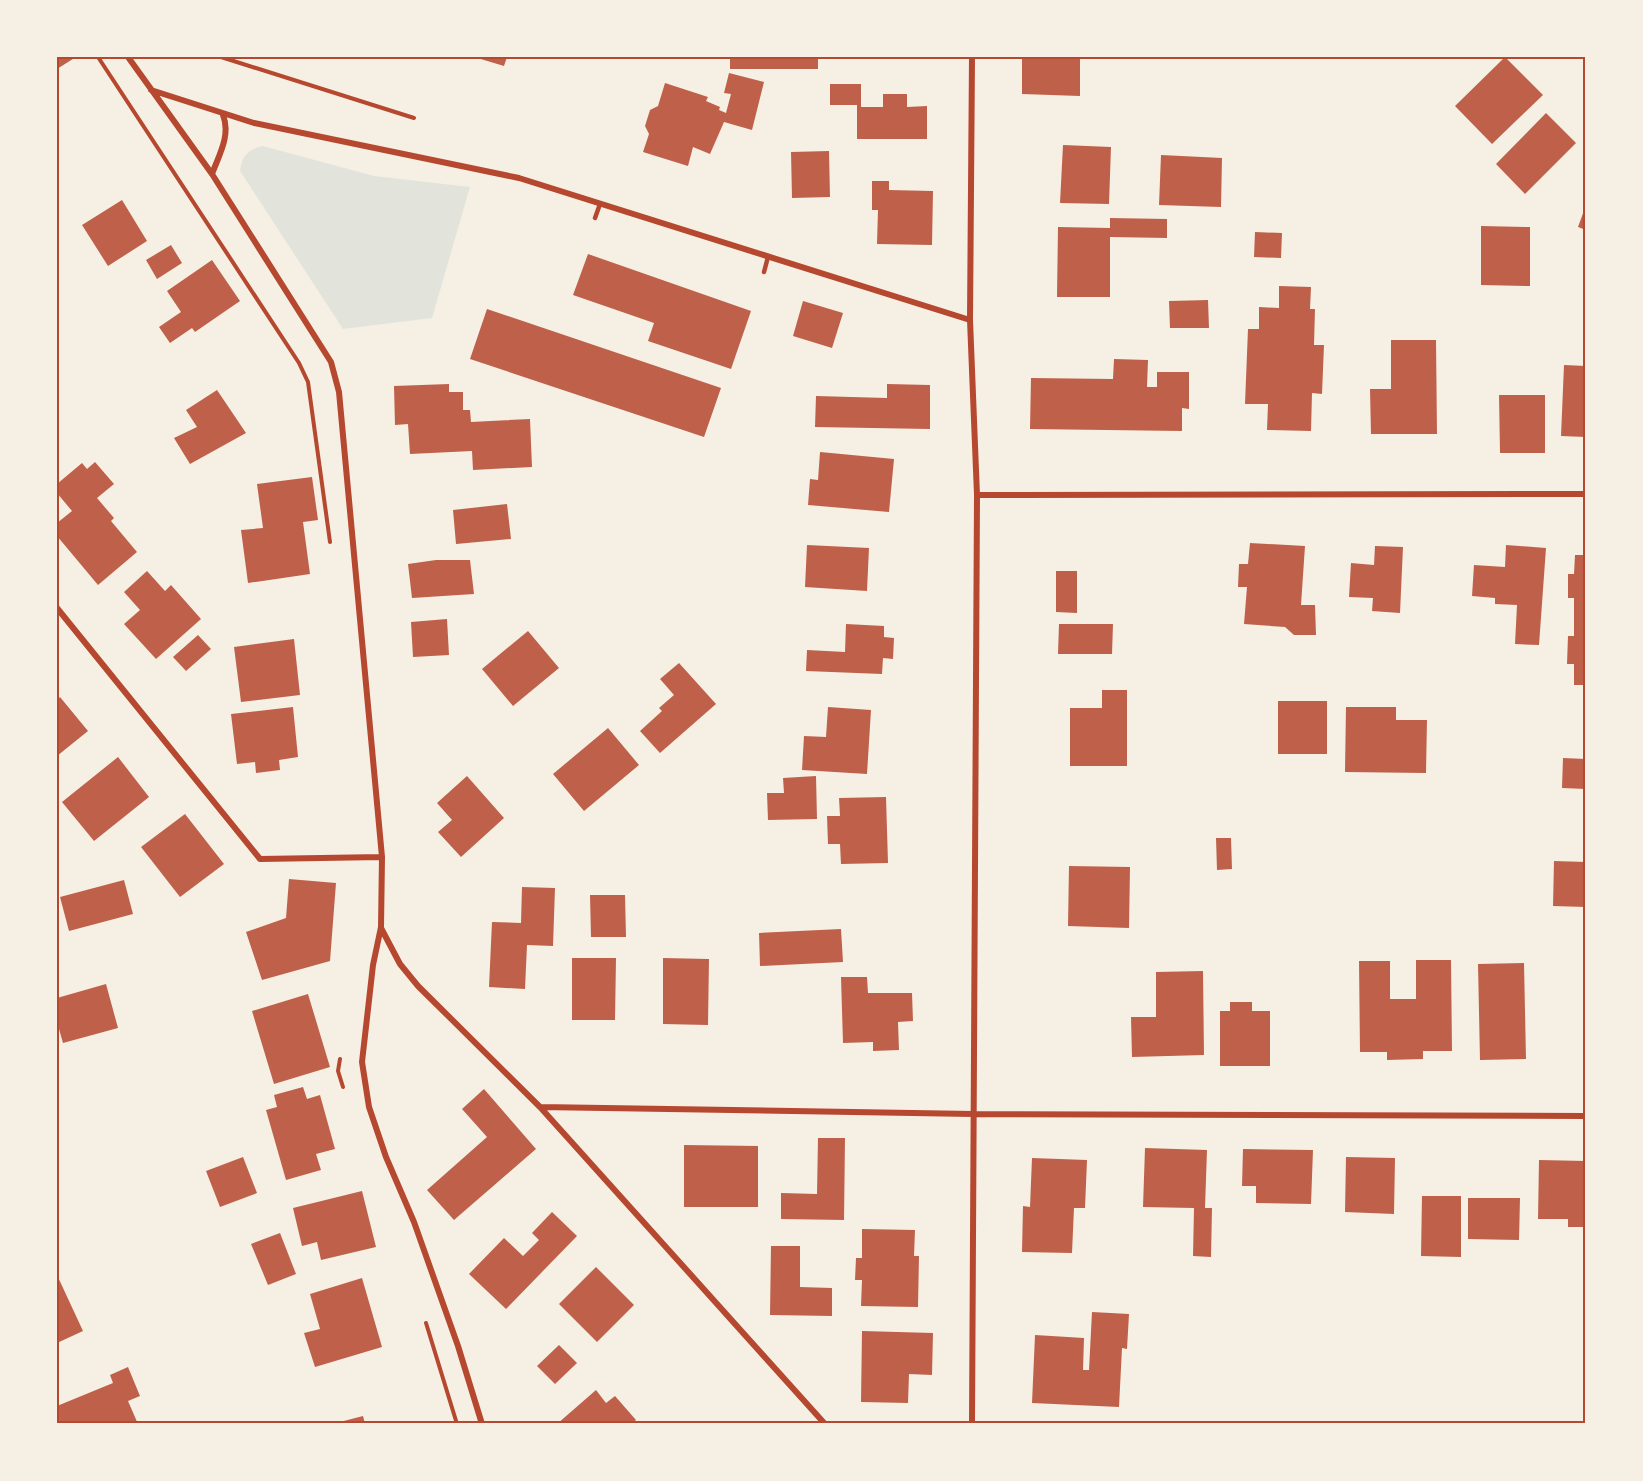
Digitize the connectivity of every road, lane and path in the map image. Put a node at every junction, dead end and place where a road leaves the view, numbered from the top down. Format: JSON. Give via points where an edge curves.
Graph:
{"nodes":[{"id":1,"x":98,"y":57,"type":"edge"},
{"id":2,"x":128,"y":57,"type":"edge"},
{"id":3,"x":221,"y":57,"type":"edge"},
{"id":4,"x":972,"y":57,"type":"edge"},
{"id":5,"x":227,"y":58,"type":"edge"},
{"id":6,"x":151,"y":90,"type":"junction"},
{"id":7,"x":223,"y":115,"type":"junction"},
{"id":8,"x":414,"y":118,"type":"dead end"},
{"id":9,"x":212,"y":174,"type":"junction"},
{"id":10,"x":600,"y":204,"type":"junction"},
{"id":11,"x":595,"y":218,"type":"dead end"},
{"id":12,"x":768,"y":257,"type":"junction"},
{"id":13,"x":764,"y":272,"type":"dead end"},
{"id":14,"x":970,"y":320,"type":"junction"},
{"id":15,"x":1586,"y":494,"type":"edge"},
{"id":16,"x":977,"y":495,"type":"junction"},
{"id":17,"x":330,"y":545,"type":"dead end"},
{"id":18,"x":57,"y":608,"type":"edge"},
{"id":19,"x":382,"y":857,"type":"junction"},
{"id":20,"x":381,"y":927,"type":"junction"},
{"id":21,"x":341,"y":1050,"type":"dead end"},
{"id":22,"x":345,"y":1090,"type":"dead end"},
{"id":23,"x":540,"y":1107,"type":"junction"},
{"id":24,"x":973,"y":1114,"type":"junction"},
{"id":25,"x":1586,"y":1116,"type":"edge"},
{"id":26,"x":425,"y":1320,"type":"dead end"},
{"id":27,"x":457,"y":1424,"type":"edge"},
{"id":28,"x":482,"y":1424,"type":"edge"},
{"id":29,"x":825,"y":1424,"type":"edge"},
{"id":30,"x":972,"y":1424,"type":"edge"}],
"edges":[{"from":1,"to":17,"type":"path","via":[[308,382]]},
{"from":2,"to":6,"type":"street"},
{"from":3,"to":5,"type":"path"},
{"from":4,"to":14,"type":"street"},
{"from":5,"to":8,"type":"path"},
{"from":6,"to":7,"type":"street"},
{"from":6,"to":9,"type":"street"},
{"from":7,"to":9,"type":"street","via":[[226,134]]},
{"from":7,"to":10,"type":"street","via":[[519,178]]},
{"from":9,"to":19,"type":"street","via":[[331,362],[339,392]]},
{"from":10,"to":11,"type":"lane"},
{"from":10,"to":12,"type":"street"},
{"from":12,"to":13,"type":"lane"},
{"from":12,"to":14,"type":"street"},
{"from":14,"to":16,"type":"street"},
{"from":15,"to":16,"type":"street"},
{"from":16,"to":24,"type":"street"},
{"from":18,"to":19,"type":"street","via":[[260,859]]},
{"from":19,"to":20,"type":"street"},
{"from":20,"to":23,"type":"street","via":[[400,964],[418,986]]},
{"from":20,"to":28,"type":"street","via":[[362,1062],[369,1107],[414,1222]]},
{"from":21,"to":22,"type":"path","via":[[338,1071]]},
{"from":23,"to":24,"type":"street"},
{"from":23,"to":29,"type":"street"},
{"from":24,"to":25,"type":"street"},
{"from":24,"to":30,"type":"street"},
{"from":26,"to":27,"type":"path"}]}
